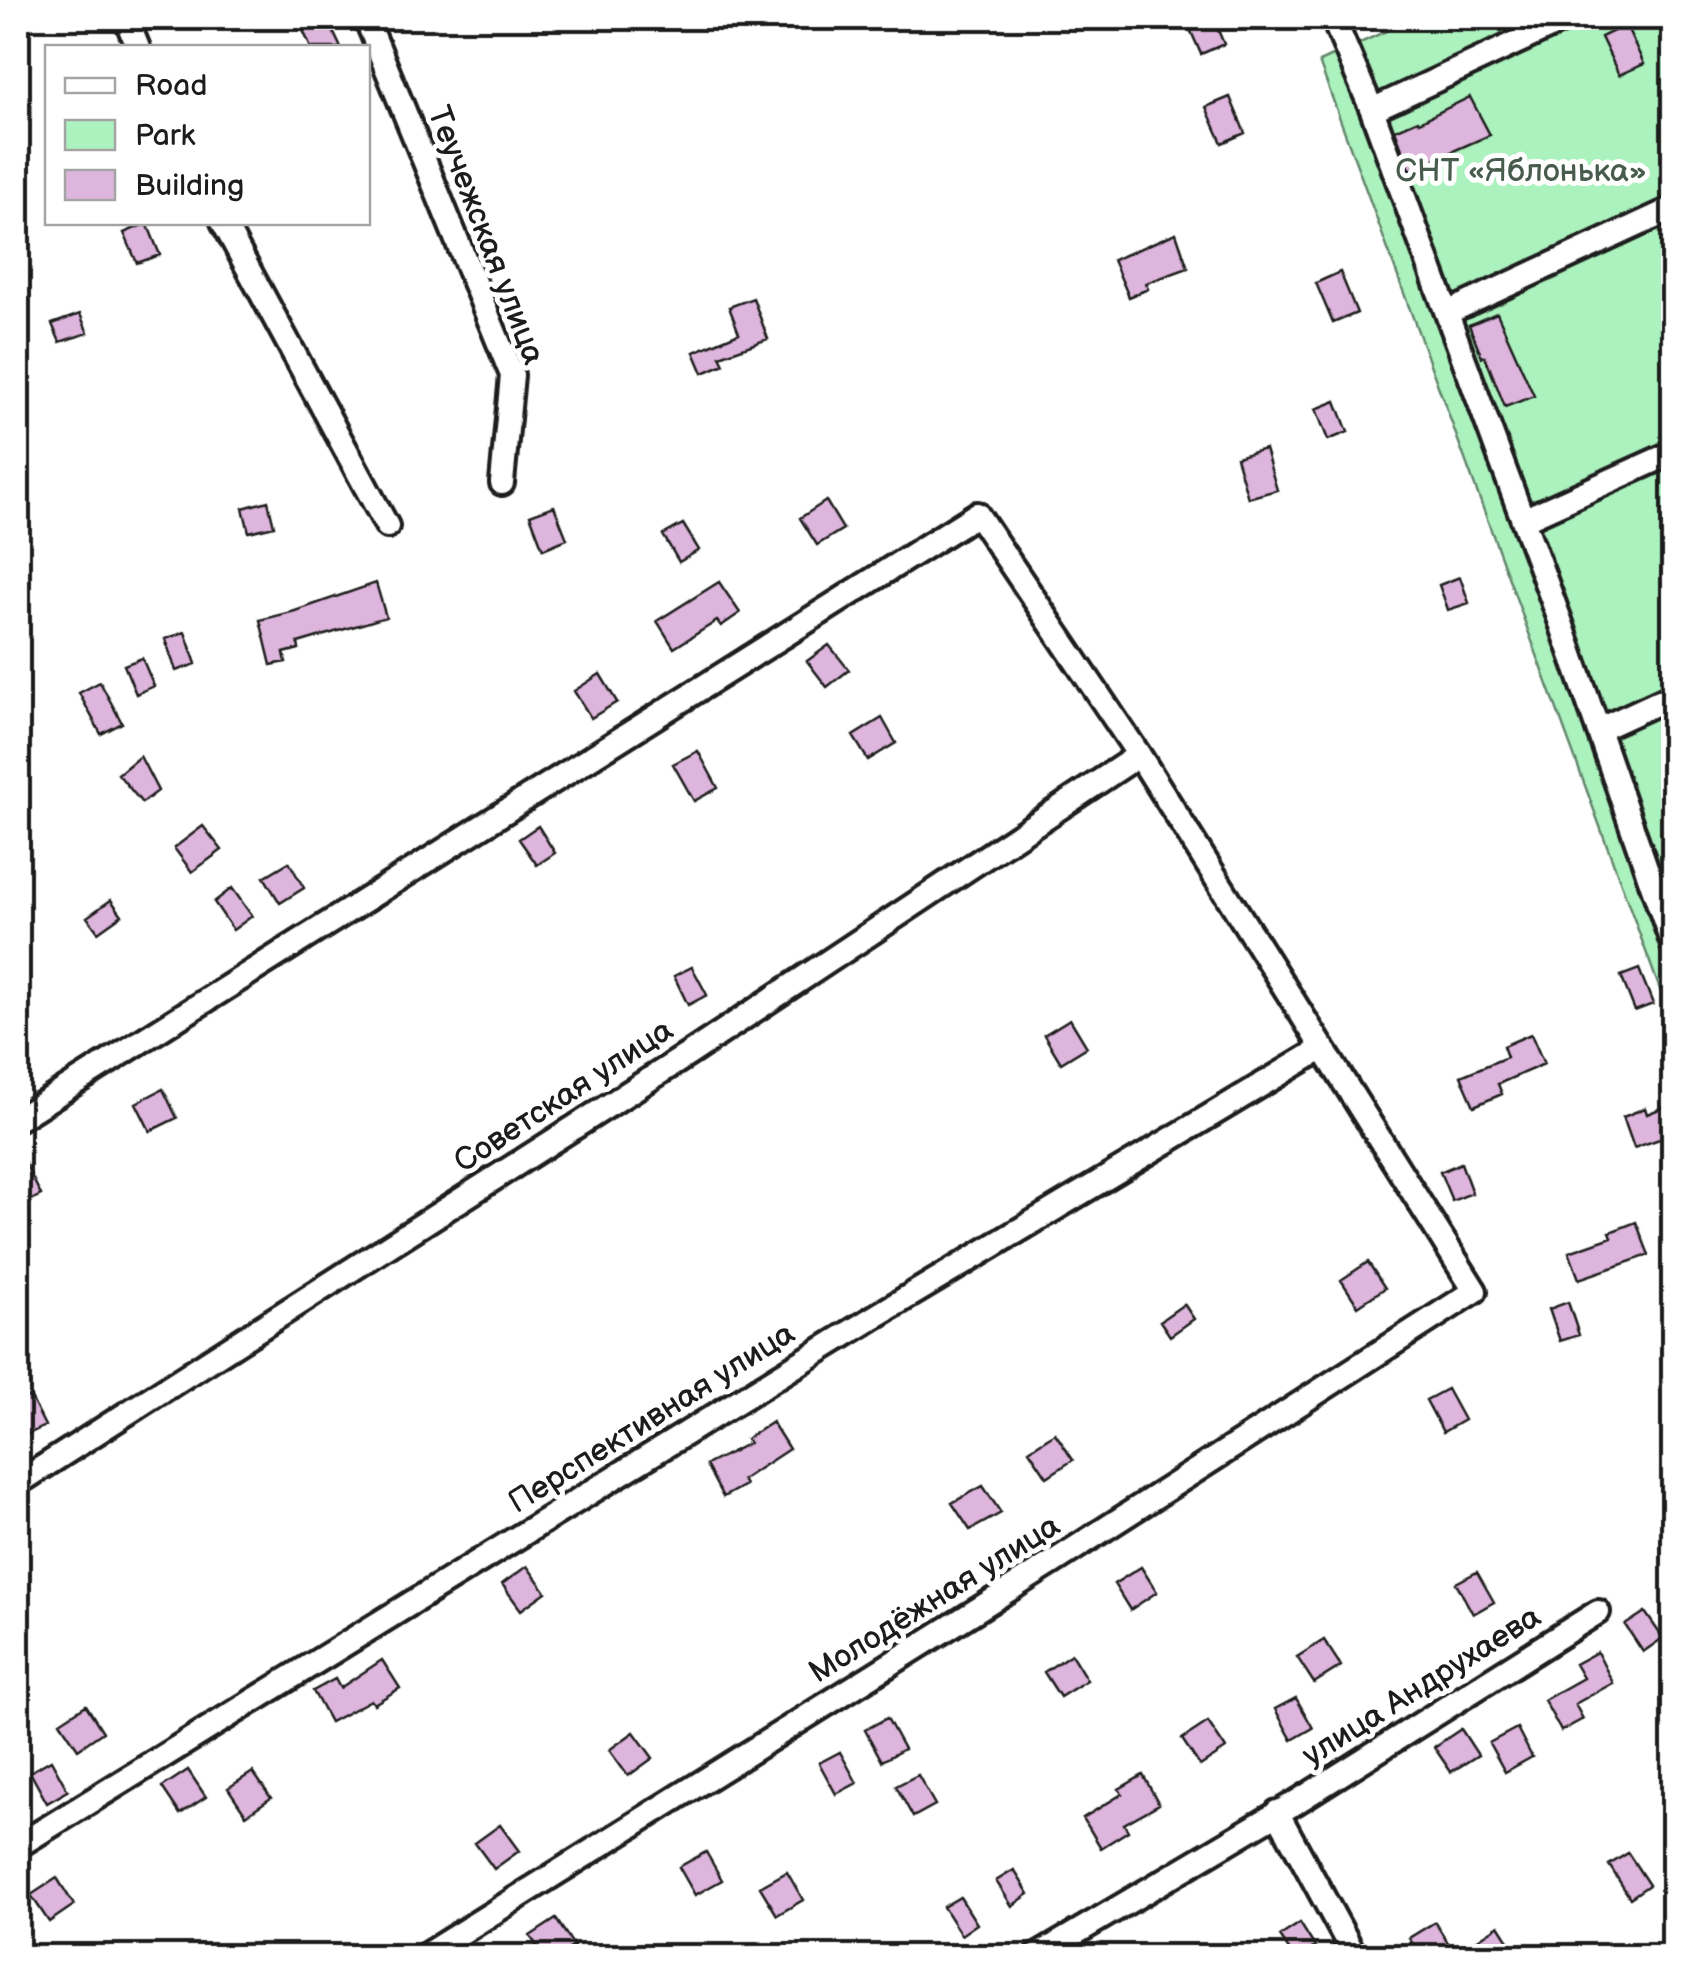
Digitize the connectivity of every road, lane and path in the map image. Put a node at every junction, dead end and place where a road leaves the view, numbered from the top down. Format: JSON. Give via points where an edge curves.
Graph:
{"nodes":[{"id":1,"x":126,"y":18,"type":"edge"},
{"id":2,"x":366,"y":18,"type":"edge"},
{"id":3,"x":1332,"y":18,"type":"edge"},
{"id":4,"x":1569,"y":18,"type":"edge"},
{"id":5,"x":137,"y":45,"type":"edge"},
{"id":6,"x":1372,"y":110,"type":"junction"},
{"id":7,"x":1674,"y":208,"type":"edge"},
{"id":8,"x":225,"y":225,"type":"edge"},
{"id":9,"x":1447,"y":313,"type":"junction"},
{"id":10,"x":1674,"y":452,"type":"edge"},
{"id":11,"x":502,"y":483,"type":"dead end"},
{"id":12,"x":1523,"y":520,"type":"junction"},
{"id":13,"x":387,"y":526,"type":"dead end"},
{"id":14,"x":1674,"y":695,"type":"edge"},
{"id":15,"x":1598,"y":730,"type":"junction"},
{"id":16,"x":1139,"y":755,"type":"junction"},
{"id":17,"x":1672,"y":935,"type":"edge"},
{"id":18,"x":1323,"y":1048,"type":"junction"},
{"id":19,"x":18,"y":1119,"type":"edge"},
{"id":20,"x":18,"y":1483,"type":"edge"},
{"id":21,"x":1598,"y":1612,"type":"dead end"},
{"id":22,"x":1278,"y":1812,"type":"junction"},
{"id":23,"x":18,"y":1846,"type":"edge"},
{"id":24,"x":424,"y":1956,"type":"edge"},
{"id":25,"x":1037,"y":1956,"type":"edge"},
{"id":26,"x":1355,"y":1956,"type":"edge"}],
"edges":[{"from":1,"to":5,"type":"street"},
{"from":2,"to":11,"type":"street","name":"Теучежская улица","via":[[512,375]]},
{"from":3,"to":6,"type":"street"},
{"from":4,"to":6,"type":"street"},
{"from":6,"to":9,"type":"street"},
{"from":7,"to":9,"type":"street"},
{"from":8,"to":13,"type":"street"},
{"from":9,"to":12,"type":"street"},
{"from":10,"to":12,"type":"street"},
{"from":12,"to":15,"type":"street"},
{"from":14,"to":15,"type":"street"},
{"from":15,"to":17,"type":"street"},
{"from":16,"to":18,"type":"street"},
{"from":16,"to":19,"type":"street","via":[[977,514]]},
{"from":16,"to":20,"type":"street","name":"Советская улица","via":[[689,1054]]},
{"from":18,"to":23,"type":"street","name":"Перспективная улица"},
{"from":18,"to":24,"type":"street","name":"Молодёжная улица","via":[[1476,1290]]},
{"from":21,"to":22,"type":"street","name":"улица Андрухаева"},
{"from":22,"to":25,"type":"street","name":"улица Андрухаева"},
{"from":22,"to":26,"type":"street"}]}
